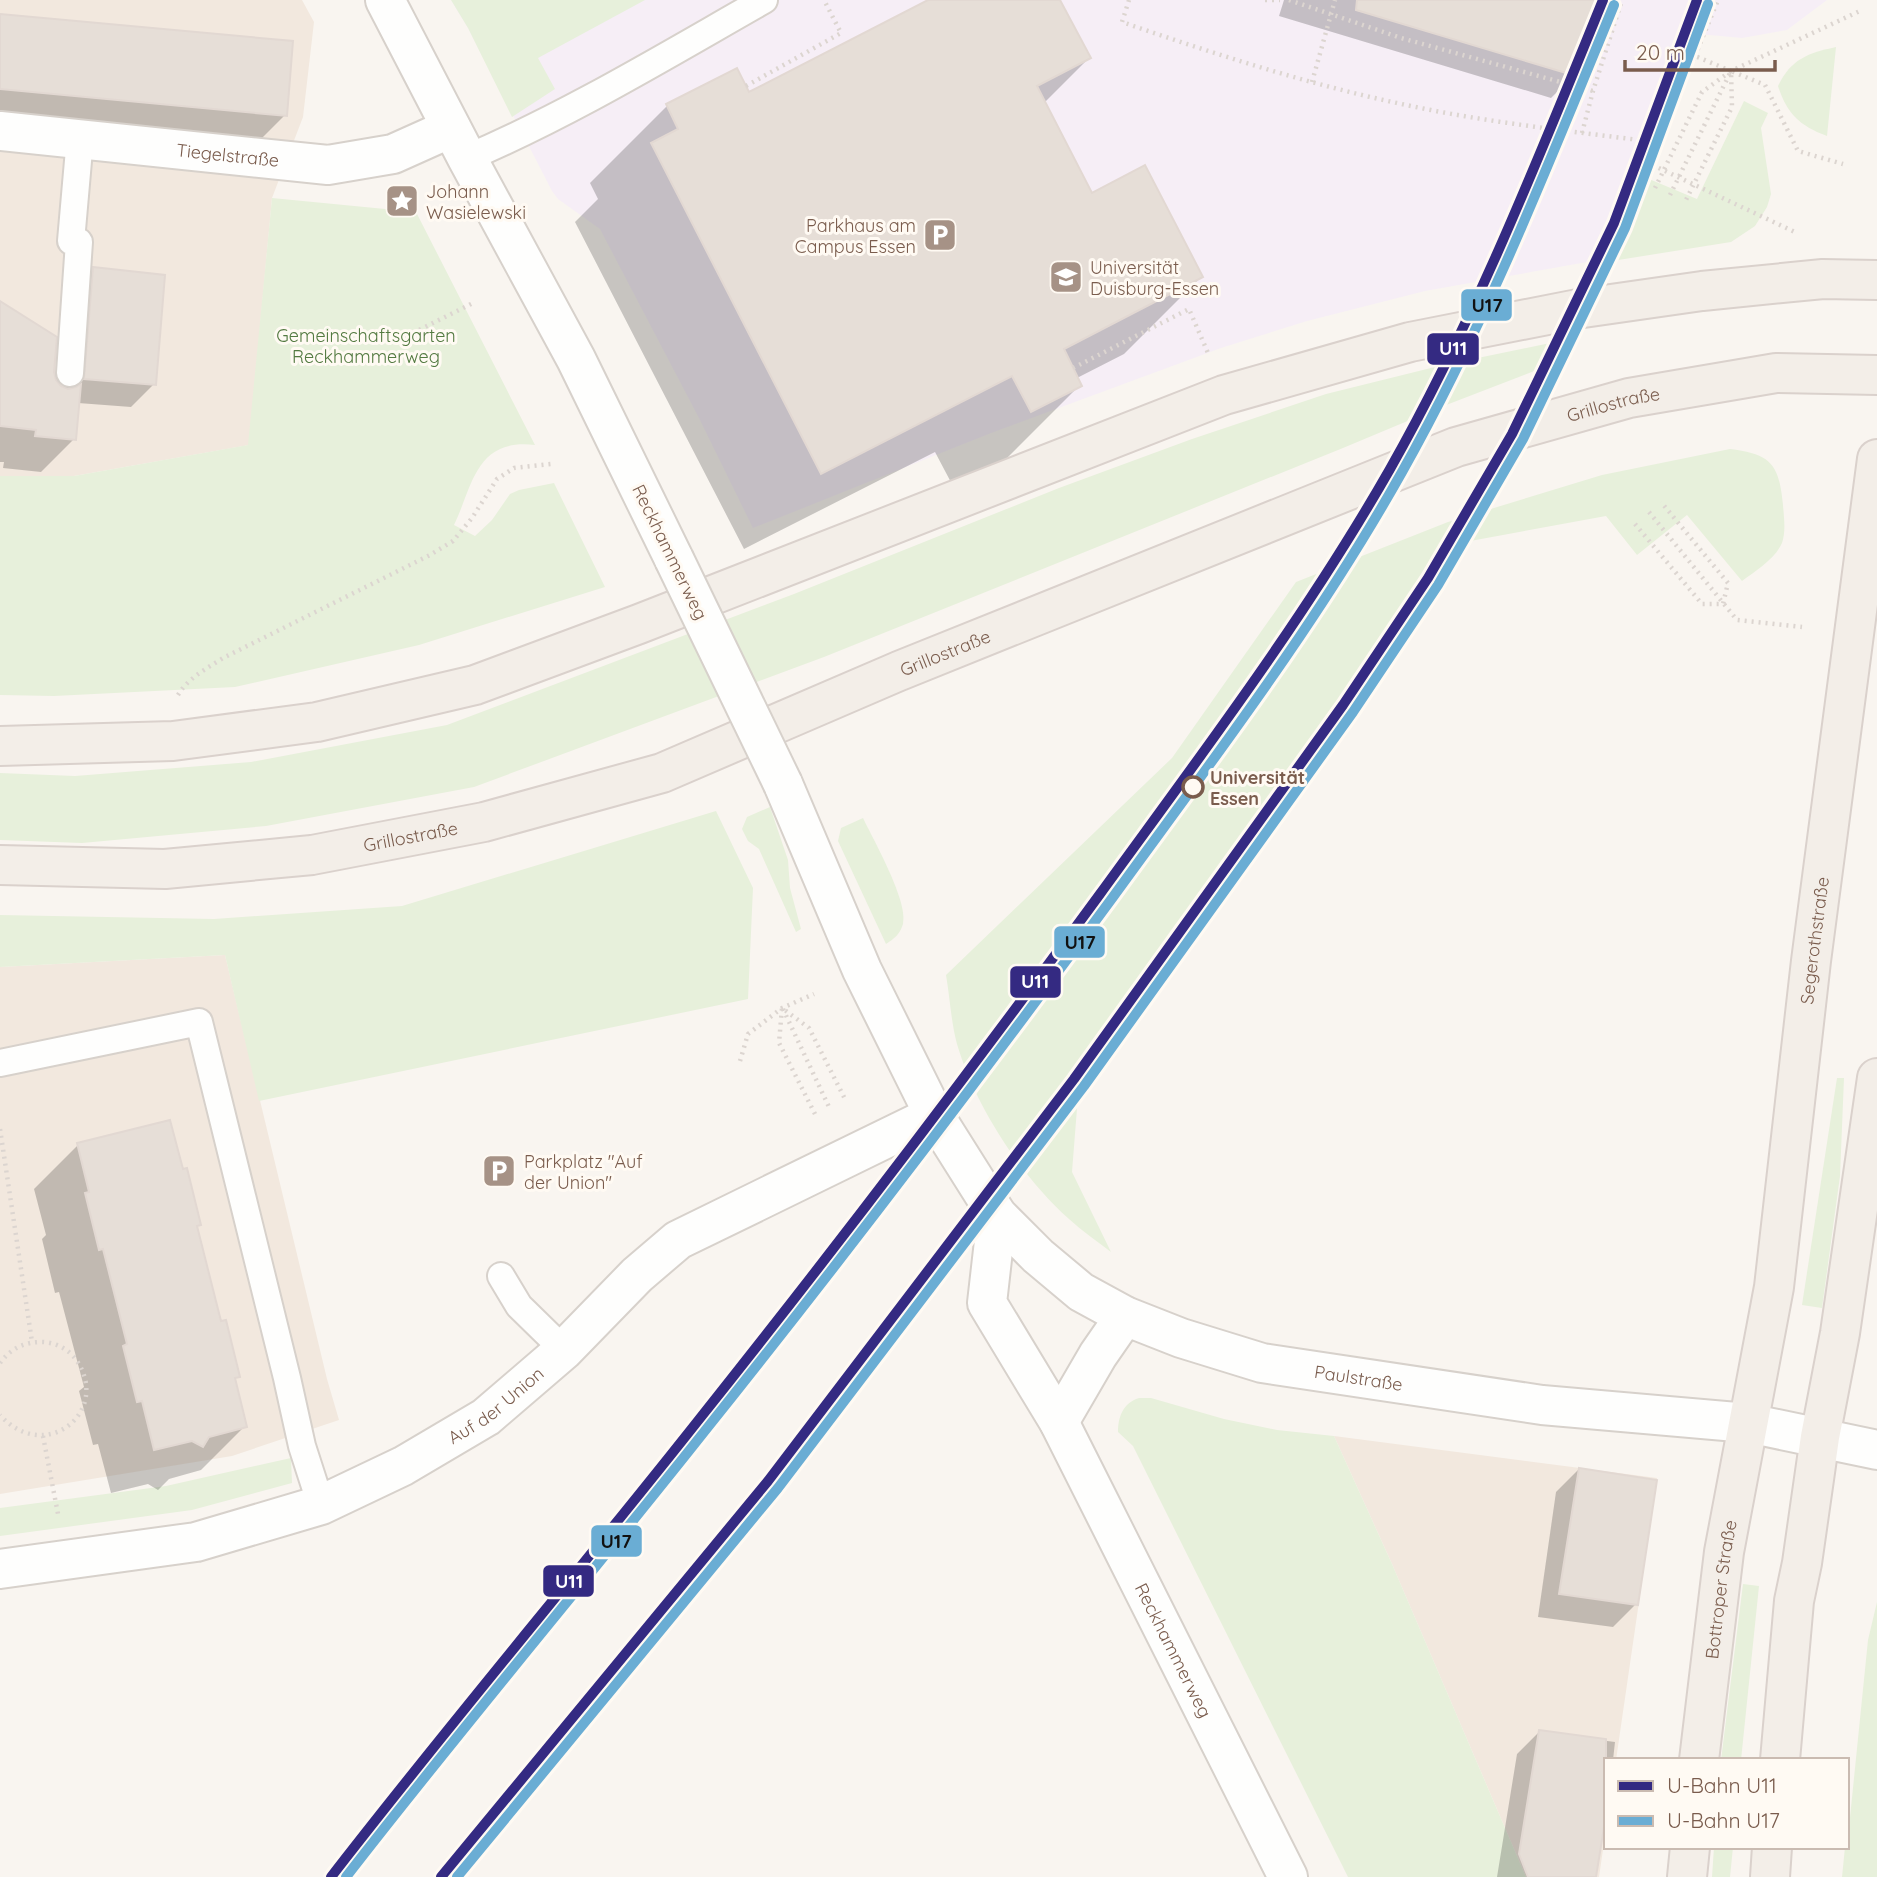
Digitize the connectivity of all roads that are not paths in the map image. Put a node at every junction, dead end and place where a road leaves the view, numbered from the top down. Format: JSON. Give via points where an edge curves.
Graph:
{"nodes":[{"id":1,"x":385,"y":0,"type":"edge"},
{"id":2,"x":764,"y":0,"type":"edge"},
{"id":3,"x":0,"y":131,"type":"edge"},
{"id":4,"x":80,"y":138,"type":"junction"},
{"id":5,"x":459,"y":143,"type":"junction"},
{"id":6,"x":1877,"y":280,"type":"edge"},
{"id":7,"x":69,"y":373,"type":"dead end"},
{"id":8,"x":1877,"y":375,"type":"edge"},
{"id":9,"x":1877,"y":459,"type":"edge"},
{"id":10,"x":0,"y":746,"type":"edge"},
{"id":11,"x":0,"y":866,"type":"edge"},
{"id":12,"x":0,"y":1063,"type":"edge"},
{"id":13,"x":1877,"y":1078,"type":"edge"},
{"id":14,"x":934,"y":1115,"type":"junction"},
{"id":15,"x":997,"y":1215,"type":"junction"},
{"id":16,"x":501,"y":1276,"type":"dead end"},
{"id":17,"x":1125,"y":1316,"type":"junction"},
{"id":18,"x":564,"y":1350,"type":"junction"},
{"id":19,"x":1059,"y":1422,"type":"junction"},
{"id":20,"x":1748,"y":1423,"type":"junction"},
{"id":21,"x":1820,"y":1437,"type":"junction"},
{"id":22,"x":1877,"y":1450,"type":"edge"},
{"id":23,"x":321,"y":1506,"type":"junction"},
{"id":24,"x":0,"y":1569,"type":"edge"},
{"id":25,"x":1699,"y":1758,"type":"edge"},
{"id":26,"x":1780,"y":1758,"type":"edge"},
{"id":27,"x":1690,"y":1849,"type":"edge"},
{"id":28,"x":1772,"y":1849,"type":"edge"},
{"id":29,"x":1288,"y":1877,"type":"edge"},
{"id":30,"x":1687,"y":1877,"type":"edge"},
{"id":31,"x":1770,"y":1877,"type":"edge"}],
"edges":[{"from":1,"to":5,"type":"street","name":"Reckhammerweg"},
{"from":2,"to":5,"type":"lane","via":[[512,139]]},
{"from":3,"to":4,"type":"street","name":"Tiegelstraße"},
{"from":4,"to":5,"type":"street","name":"Tiegelstraße","via":[[328,165]]},
{"from":4,"to":7,"type":"lane","via":[[71,241],[79,242]]},
{"from":5,"to":14,"type":"street","name":"Reckhammerweg","bridge":true,"via":[[576,359],[674,559],[783,784],[862,970]]},
{"from":6,"to":10,"type":"main road","via":[[1823,279],[1583,308],[1410,342],[1224,395],[475,685],[304,724],[173,741]]},
{"from":8,"to":11,"type":"main road","name":"Grillostraße","via":[[1776,373],[1629,398],[1456,447],[899,671],[662,773],[484,822],[312,855],[165,869]]},
{"from":9,"to":20,"type":"main road","name":"Segerothstraße","via":[[1811,961],[1774,1287]]},
{"from":12,"to":23,"type":"lane","via":[[199,1022],[302,1446]]},
{"from":13,"to":21,"type":"main road"},
{"from":14,"to":15,"type":"street","name":"Paulstraße"},
{"from":14,"to":18,"type":"street","name":"Auf der Union","via":[[678,1240]]},
{"from":15,"to":17,"type":"street","name":"Paulstraße","via":[[1081,1292]]},
{"from":15,"to":19,"type":"street","name":"Reckhammerweg","via":[[987,1303]]},
{"from":16,"to":18,"type":"lane","via":[[519,1306]]},
{"from":17,"to":19,"type":"street"},
{"from":17,"to":20,"type":"street","name":"Paulstraße","via":[[1262,1363],[1542,1405]]},
{"from":18,"to":23,"type":"street","name":"Auf der Union","via":[[486,1417],[403,1466]]},
{"from":19,"to":29,"type":"street","name":"Reckhammerweg"},
{"from":20,"to":21,"type":"street","name":"Paulstraße"},
{"from":20,"to":25,"type":"main road","name":"Bottroper Straße","via":[[1724,1552]]},
{"from":21,"to":22,"type":"street","name":"Paulstraße"},
{"from":21,"to":26,"type":"main road","via":[[1794,1601]]},
{"from":23,"to":24,"type":"street","name":"Auf der Union","via":[[196,1542]]},
{"from":27,"to":30,"type":"main road"},
{"from":28,"to":31,"type":"main road"}]}
